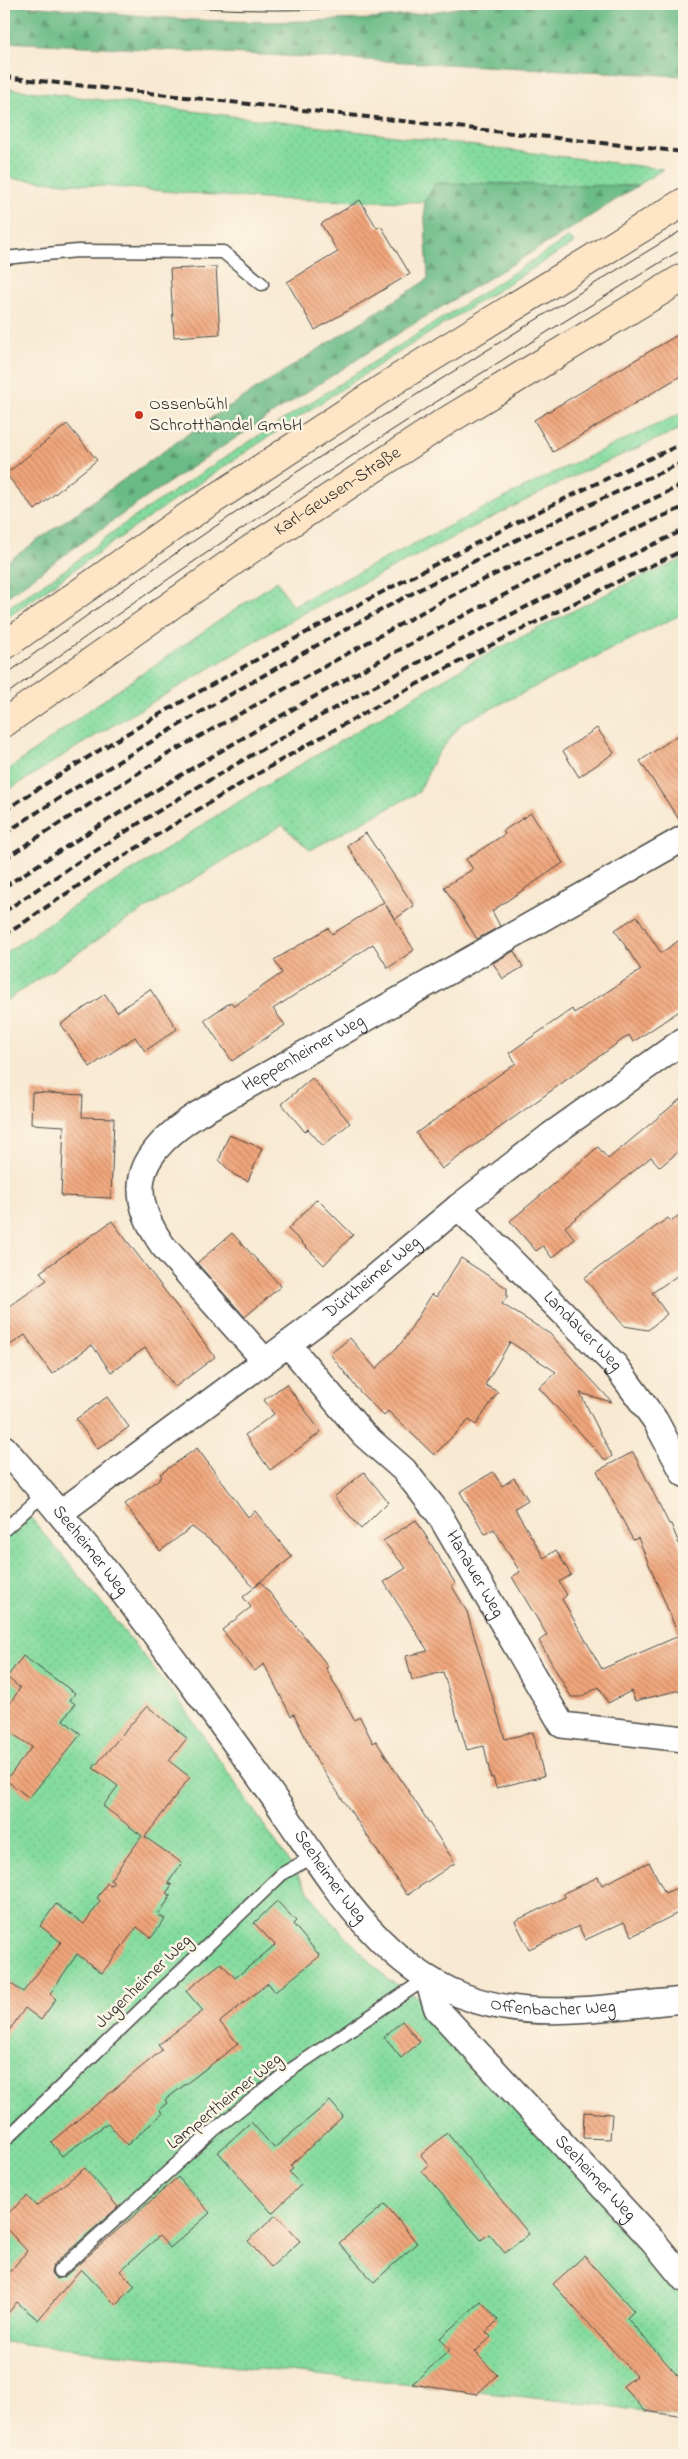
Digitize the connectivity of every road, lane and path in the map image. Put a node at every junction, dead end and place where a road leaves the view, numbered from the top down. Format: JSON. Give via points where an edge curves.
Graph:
{"nodes":[{"id":1,"x":683,"y":203,"type":"edge"},
{"id":2,"x":4,"y":258,"type":"edge"},
{"id":3,"x":684,"y":277,"type":"edge"},
{"id":4,"x":262,"y":284,"type":"dead end"},
{"id":5,"x":4,"y":646,"type":"edge"},
{"id":6,"x":4,"y":723,"type":"edge"},
{"id":7,"x":684,"y":838,"type":"edge"},
{"id":8,"x":684,"y":1040,"type":"edge"},
{"id":9,"x":458,"y":1207,"type":"junction"},
{"id":10,"x":288,"y":1344,"type":"junction"},
{"id":11,"x":265,"y":1361,"type":"junction"},
{"id":12,"x":4,"y":1448,"type":"edge"},
{"id":13,"x":684,"y":1474,"type":"edge"},
{"id":14,"x":44,"y":1494,"type":"junction"},
{"id":15,"x":60,"y":1513,"type":"junction"},
{"id":16,"x":4,"y":1530,"type":"edge"},
{"id":17,"x":684,"y":1739,"type":"edge"},
{"id":18,"x":314,"y":1856,"type":"junction"},
{"id":19,"x":427,"y":1978,"type":"junction"},
{"id":20,"x":684,"y":2000,"type":"edge"},
{"id":21,"x":4,"y":2141,"type":"edge"},
{"id":22,"x":59,"y":2271,"type":"dead end"},
{"id":23,"x":684,"y":2279,"type":"edge"}],
"edges":[{"from":1,"to":5,"type":"main road","via":[[400,377],[181,521]]},
{"from":2,"to":4,"type":"lane","via":[[78,251],[223,252]]},
{"from":3,"to":6,"type":"main road","name":"Karl-Geusen-Straße","via":[[423,436],[240,557]]},
{"from":7,"to":11,"type":"street","name":"Heppenheimer Weg","via":[[207,1109],[163,1139],[142,1174],[143,1211],[163,1246]]},
{"from":8,"to":9,"type":"street","name":"Dürkheimer Weg"},
{"from":9,"to":10,"type":"street","name":"Dürkheimer Weg","via":[[342,1304]]},
{"from":9,"to":13,"type":"street","name":"Landauer Weg","via":[[615,1366],[655,1420]]},
{"from":10,"to":11,"type":"street","name":"Dürkheimer Weg"},
{"from":10,"to":17,"type":"street","name":"Hanauer Weg","via":[[363,1434],[404,1470],[438,1514],[562,1725]]},
{"from":11,"to":15,"type":"street","name":"Dürkheimer Weg"},
{"from":12,"to":14,"type":"street","name":"Seeheimer Weg"},
{"from":14,"to":15,"type":"street","name":"Seeheimer Weg"},
{"from":14,"to":16,"type":"lane"},
{"from":15,"to":18,"type":"street","name":"Seeheimer Weg","via":[[176,1662]]},
{"from":18,"to":19,"type":"street","name":"Seeheimer Weg","via":[[363,1922],[391,1950]]},
{"from":18,"to":21,"type":"lane","name":"Jugenheimer Weg","via":[[282,1874]]},
{"from":19,"to":20,"type":"street","name":"Offenbacher Weg","via":[[488,2004],[527,2009]]},
{"from":19,"to":22,"type":"lane","name":"Lampertheimer Weg","via":[[252,2099]]},
{"from":19,"to":23,"type":"street","name":"Seeheimer Weg","via":[[437,2009],[654,2241]]}]}
